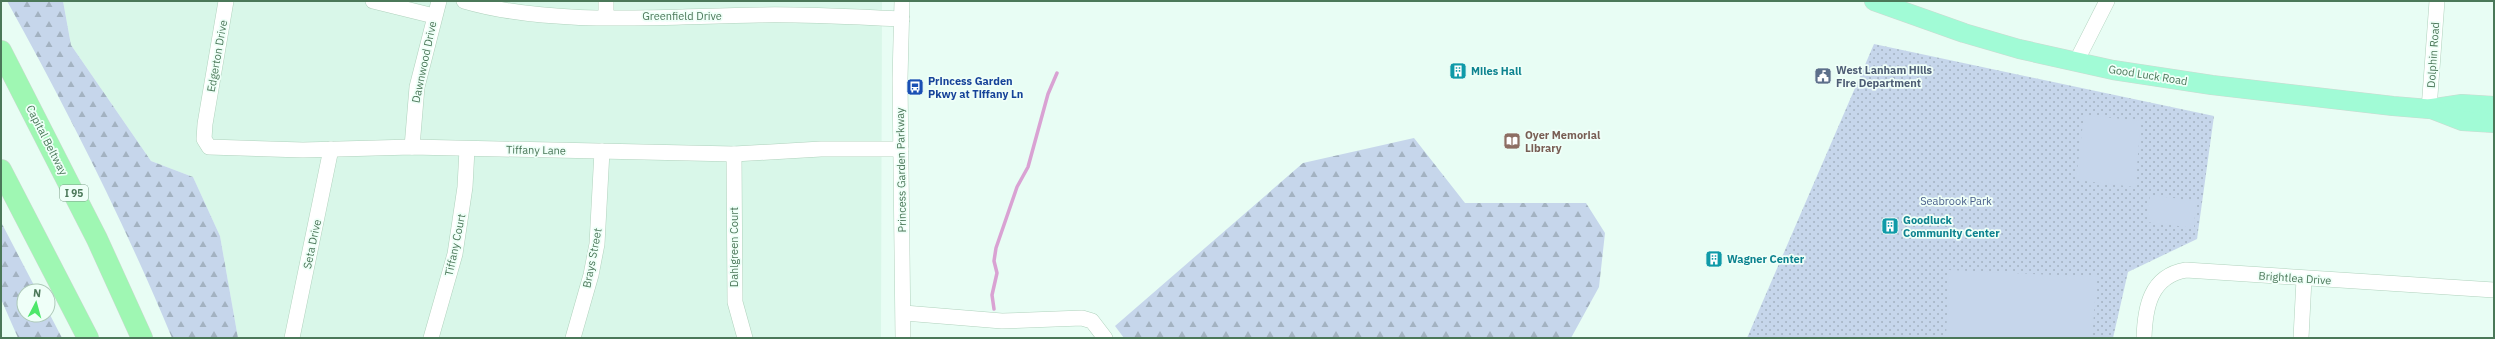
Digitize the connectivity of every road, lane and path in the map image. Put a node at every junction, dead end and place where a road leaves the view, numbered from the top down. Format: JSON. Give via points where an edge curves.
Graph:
{"nodes":[{"id":1,"x":226,"y":1,"type":"edge"},
{"id":2,"x":373,"y":1,"type":"edge"},
{"id":3,"x":439,"y":1,"type":"edge"},
{"id":4,"x":464,"y":1,"type":"edge"},
{"id":5,"x":606,"y":1,"type":"edge"},
{"id":6,"x":902,"y":1,"type":"edge"},
{"id":7,"x":1874,"y":1,"type":"edge"},
{"id":8,"x":2107,"y":1,"type":"edge"},
{"id":9,"x":2437,"y":1,"type":"edge"},
{"id":10,"x":760,"y":8,"type":"edge"},
{"id":11,"x":434,"y":16,"type":"junction"},
{"id":12,"x":606,"y":17,"type":"junction"},
{"id":13,"x":902,"y":19,"type":"junction"},
{"id":14,"x":1,"y":51,"type":"edge"},
{"id":15,"x":2076,"y":62,"type":"junction"},
{"id":16,"x":2494,"y":106,"type":"edge"},
{"id":17,"x":2430,"y":109,"type":"junction"},
{"id":18,"x":207,"y":111,"type":"joint"},
{"id":19,"x":2494,"y":123,"type":"edge"},
{"id":20,"x":412,"y":147,"type":"junction"},
{"id":21,"x":331,"y":149,"type":"junction"},
{"id":22,"x":467,"y":149,"type":"junction"},
{"id":23,"x":901,"y":149,"type":"junction"},
{"id":24,"x":602,"y":152,"type":"junction"},
{"id":25,"x":734,"y":154,"type":"junction"},
{"id":26,"x":1,"y":170,"type":"edge"},
{"id":27,"x":2304,"y":279,"type":"junction"},
{"id":28,"x":2494,"y":290,"type":"edge"},
{"id":29,"x":904,"y":313,"type":"junction"},
{"id":30,"x":88,"y":338,"type":"edge"},
{"id":31,"x":142,"y":338,"type":"edge"},
{"id":32,"x":292,"y":338,"type":"edge"},
{"id":33,"x":431,"y":338,"type":"edge"},
{"id":34,"x":573,"y":338,"type":"edge"},
{"id":35,"x":745,"y":338,"type":"edge"},
{"id":36,"x":903,"y":338,"type":"edge"},
{"id":37,"x":1105,"y":338,"type":"edge"},
{"id":38,"x":2144,"y":338,"type":"edge"},
{"id":39,"x":2301,"y":338,"type":"edge"}],
"edges":[{"from":1,"to":18,"type":"street","name":"Edgerton Drive"},
{"from":2,"to":11,"type":"street"},
{"from":3,"to":11,"type":"street","name":"Dawnwood Drive"},
{"from":4,"to":12,"type":"street","name":"Greenfield Drive","via":[[538,14]]},
{"from":5,"to":12,"type":"street"},
{"from":6,"to":13,"type":"street","name":"Princess Garden Parkway"},
{"from":7,"to":15,"type":"main road","name":"Good Luck Road","via":[[1964,33]]},
{"from":8,"to":15,"type":"street"},
{"from":9,"to":17,"type":"street","name":"Dolphin Road"},
{"from":10,"to":12,"type":"street","name":"Greenfield Drive"},
{"from":10,"to":13,"type":"street","name":"Greenfield Drive"},
{"from":11,"to":20,"type":"street","name":"Dawnwood Drive","via":[[417,87]]},
{"from":13,"to":23,"type":"street","name":"Princess Garden Parkway"},
{"from":14,"to":31,"type":"highway","name":"Capital Beltway","number":"I 95","via":[[97,239]]},
{"from":15,"to":17,"type":"main road","name":"Good Luck Road","via":[[2212,85]]},
{"from":16,"to":17,"type":"main road","name":"Good Luck Road","via":[[2462,104]]},
{"from":17,"to":19,"type":"main road","name":"Good Luck Road","via":[[2462,121]]},
{"from":18,"to":21,"type":"street","name":"Tiffany Lane","via":[[204,139],[209,148]]},
{"from":20,"to":21,"type":"street","name":"Tiffany Lane"},
{"from":20,"to":22,"type":"street","name":"Tiffany Lane"},
{"from":21,"to":32,"type":"street","name":"Seta Drive"},
{"from":22,"to":24,"type":"street","name":"Tiffany Lane"},
{"from":22,"to":33,"type":"street","name":"Tiffany Court","via":[[456,254]]},
{"from":23,"to":25,"type":"street","name":"Tiffany Lane","via":[[821,149]]},
{"from":23,"to":29,"type":"street","name":"Princess Garden Parkway"},
{"from":24,"to":25,"type":"street","name":"Tiffany Lane"},
{"from":24,"to":34,"type":"street","name":"Brays Street","via":[[597,244]]},
{"from":25,"to":35,"type":"street","name":"Dahlgreen Court","via":[[735,302]]},
{"from":26,"to":30,"type":"highway"},
{"from":27,"to":28,"type":"street","name":"Brightlea Drive"},
{"from":27,"to":38,"type":"street","name":"Brightlea Drive","via":[[2176,272],[2158,284],[2150,297]]},
{"from":27,"to":39,"type":"street"},
{"from":29,"to":36,"type":"street","name":"Princess Garden Parkway"},
{"from":29,"to":37,"type":"street","via":[[1002,321],[1082,318],[1092,321]]}]}
